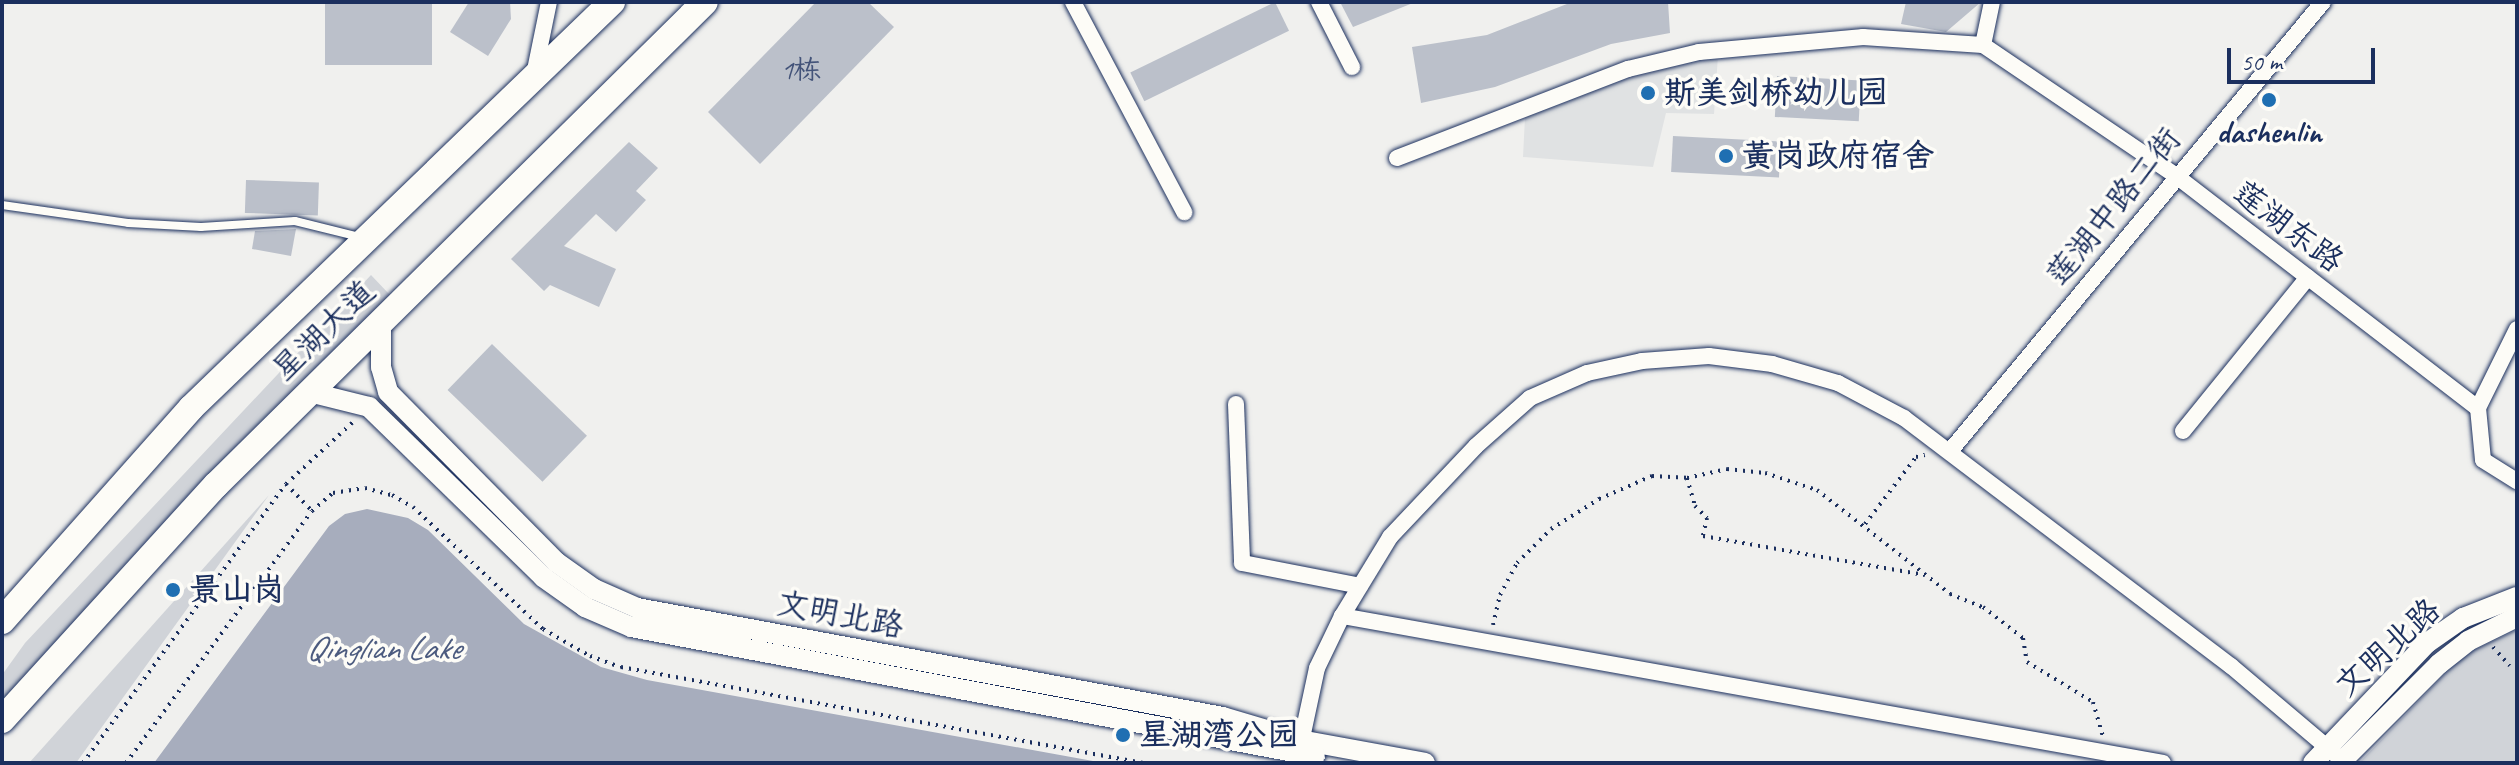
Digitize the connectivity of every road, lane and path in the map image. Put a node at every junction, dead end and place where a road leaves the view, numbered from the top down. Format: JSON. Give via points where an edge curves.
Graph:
{"nodes":[{"id":1,"x":549,"y":2,"type":"edge"},
{"id":2,"x":612,"y":2,"type":"edge"},
{"id":3,"x":705,"y":2,"type":"edge"},
{"id":4,"x":1073,"y":2,"type":"edge"},
{"id":5,"x":1319,"y":2,"type":"edge"},
{"id":6,"x":1992,"y":2,"type":"edge"},
{"id":7,"x":2323,"y":2,"type":"edge"},
{"id":8,"x":1983,"y":45,"type":"junction"},
{"id":9,"x":1352,"y":67,"type":"dead end"},
{"id":10,"x":533,"y":82,"type":"junction"},
{"id":11,"x":1397,"y":158,"type":"dead end"},
{"id":12,"x":2175,"y":175,"type":"junction"},
{"id":13,"x":2,"y":205,"type":"edge"},
{"id":14,"x":1184,"y":212,"type":"dead end"},
{"id":15,"x":367,"y":239,"type":"junction"},
{"id":16,"x":2308,"y":277,"type":"junction"},
{"id":17,"x":381,"y":325,"type":"junction"},
{"id":18,"x":2517,"y":329,"type":"edge"},
{"id":19,"x":2501,"y":362,"type":"junction"},
{"id":20,"x":2517,"y":371,"type":"edge"},
{"id":21,"x":309,"y":392,"type":"junction"},
{"id":22,"x":1236,"y":404,"type":"dead end"},
{"id":23,"x":369,"y":407,"type":"junction"},
{"id":24,"x":2478,"y":408,"type":"junction"},
{"id":25,"x":2183,"y":431,"type":"dead end"},
{"id":26,"x":1951,"y":450,"type":"junction"},
{"id":27,"x":1687,"y":478,"type":"junction"},
{"id":28,"x":2517,"y":481,"type":"edge"},
{"id":29,"x":312,"y":511,"type":"dead end"},
{"id":30,"x":1865,"y":524,"type":"junction"},
{"id":31,"x":1927,"y":575,"type":"junction"},
{"id":32,"x":1360,"y":586,"type":"junction"},
{"id":33,"x":2517,"y":597,"type":"edge"},
{"id":34,"x":1342,"y":616,"type":"junction"},
{"id":35,"x":2517,"y":617,"type":"edge"},
{"id":36,"x":2,"y":621,"type":"edge"},
{"id":37,"x":1490,"y":642,"type":"junction"},
{"id":38,"x":2,"y":720,"type":"edge"},
{"id":39,"x":1299,"y":747,"type":"junction"},
{"id":40,"x":2109,"y":753,"type":"junction"},
{"id":41,"x":2319,"y":755,"type":"edge"},
{"id":42,"x":2342,"y":761,"type":"edge"},
{"id":43,"x":83,"y":763,"type":"edge"},
{"id":44,"x":126,"y":763,"type":"edge"},
{"id":45,"x":1351,"y":763,"type":"edge"},
{"id":46,"x":1425,"y":763,"type":"edge"},
{"id":47,"x":2163,"y":763,"type":"edge"}],
"edges":[{"from":1,"to":10,"type":"street"},
{"from":2,"to":10,"type":"main road","name":"星湖大道"},
{"from":3,"to":17,"type":"main road","name":"星湖大道"},
{"from":4,"to":14,"type":"street"},
{"from":5,"to":9,"type":"street"},
{"from":6,"to":8,"type":"street"},
{"from":7,"to":12,"type":"street","name":"莲湖中路二街"},
{"from":8,"to":11,"type":"street","via":[[1863,37],[1699,52],[1628,69]]},
{"from":8,"to":12,"type":"street","name":"莲湖东路"},
{"from":10,"to":15,"type":"main road","name":"星湖大道"},
{"from":12,"to":16,"type":"street","name":"莲湖东路"},
{"from":12,"to":26,"type":"street","name":"莲湖中路二街"},
{"from":13,"to":15,"type":"lane","via":[[143,224],[295,221]]},
{"from":15,"to":36,"type":"main road","name":"星湖大道","via":[[191,408]]},
{"from":16,"to":24,"type":"street","name":"莲湖东路"},
{"from":16,"to":25,"type":"street"},
{"from":17,"to":21,"type":"main road","name":"星湖大道"},
{"from":17,"to":39,"type":"street","name":"文明北路","via":[[381,367],[388,392],[556,562],[594,589],[637,608],[1223,717]]},
{"from":18,"to":19,"type":"street"},
{"from":19,"to":20,"type":"street"},
{"from":19,"to":24,"type":"street"},
{"from":21,"to":23,"type":"street"},
{"from":21,"to":38,"type":"main road","name":"星湖大道","via":[[206,496]]},
{"from":22,"to":32,"type":"street","via":[[1242,563]]},
{"from":23,"to":39,"type":"street","name":"文明北路","via":[[543,577],[585,607],[631,627]]},
{"from":23,"to":43,"type":"path","via":[[286,484]]},
{"from":24,"to":28,"type":"street","via":[[2483,460]]},
{"from":26,"to":30,"type":"path","via":[[1916,457]]},
{"from":26,"to":32,"type":"street","via":[[1838,383],[1772,364],[1709,356],[1642,361],[1587,373],[1530,398],[1476,446],[1390,537]]},
{"from":26,"to":41,"type":"street","via":[[2231,666]]},
{"from":27,"to":30,"type":"path","via":[[1727,469],[1793,479]]},
{"from":27,"to":31,"type":"path","via":[[1695,506],[1707,518],[1703,536]]},
{"from":27,"to":37,"type":"path","via":[[1652,476],[1599,499],[1551,529],[1517,563],[1500,595]]},
{"from":29,"to":44,"type":"path"},
{"from":30,"to":31,"type":"path"},
{"from":31,"to":40,"type":"path","via":[[1950,594],[1983,607],[2023,638],[2027,662],[2093,702]]},
{"from":32,"to":34,"type":"street"},
{"from":33,"to":41,"type":"street","name":"文明北路","via":[[2463,618],[2427,643]]},
{"from":34,"to":37,"type":"street"},
{"from":34,"to":39,"type":"street","via":[[1317,668]]},
{"from":35,"to":42,"type":"street","name":"文明北路","via":[[2468,641],[2439,664]]},
{"from":37,"to":40,"type":"street"},
{"from":39,"to":45,"type":"street","name":"文明北路"},
{"from":39,"to":46,"type":"street","name":"文明北路"},
{"from":40,"to":47,"type":"street"},
{"from":41,"to":42,"type":"street"}]}
